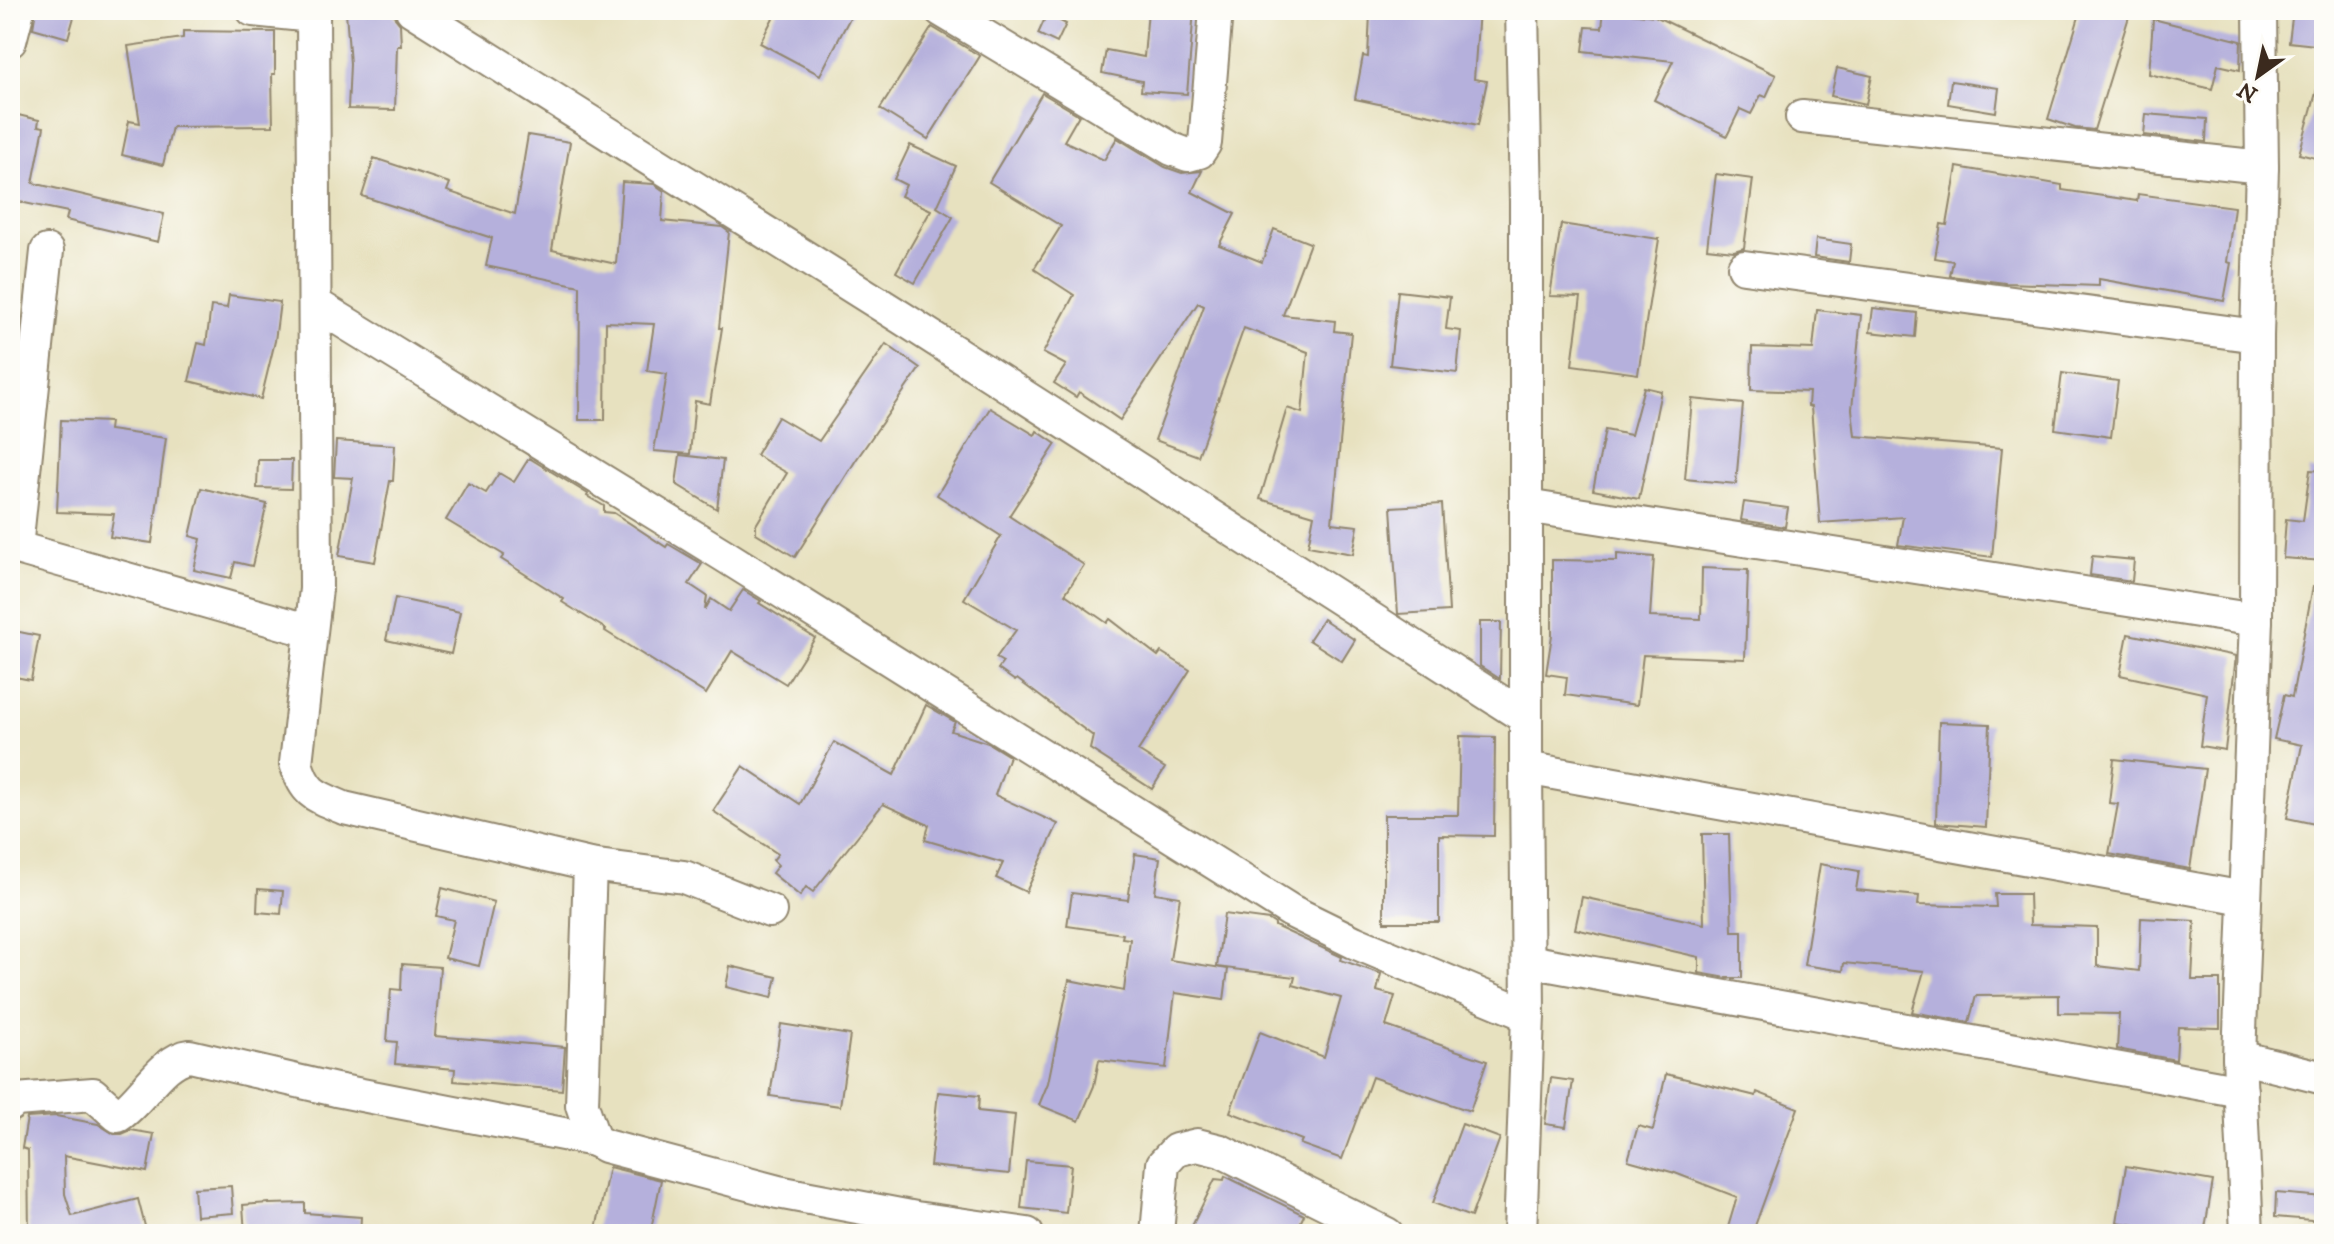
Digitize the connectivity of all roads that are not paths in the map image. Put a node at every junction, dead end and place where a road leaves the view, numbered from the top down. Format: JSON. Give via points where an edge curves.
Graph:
{"nodes":[{"id":1,"x":18,"y":10,"type":"edge"},
{"id":2,"x":253,"y":10,"type":"edge"},
{"id":3,"x":412,"y":10,"type":"edge"},
{"id":4,"x":941,"y":10,"type":"edge"},
{"id":5,"x":1216,"y":10,"type":"edge"},
{"id":6,"x":1522,"y":10,"type":"edge"},
{"id":7,"x":2260,"y":10,"type":"edge"},
{"id":8,"x":313,"y":13,"type":"edge"},
{"id":9,"x":10,"y":41,"type":"edge"},
{"id":10,"x":1802,"y":117,"type":"dead end"},
{"id":11,"x":2262,"y":167,"type":"junction"},
{"id":12,"x":47,"y":251,"type":"dead end"},
{"id":13,"x":1744,"y":267,"type":"dead end"},
{"id":14,"x":315,"y":304,"type":"junction"},
{"id":15,"x":2257,"y":336,"type":"junction"},
{"id":16,"x":1526,"y":506,"type":"junction"},
{"id":17,"x":13,"y":547,"type":"edge"},
{"id":18,"x":2256,"y":620,"type":"junction"},
{"id":19,"x":311,"y":631,"type":"junction"},
{"id":20,"x":1526,"y":718,"type":"junction"},
{"id":21,"x":1526,"y":768,"type":"junction"},
{"id":22,"x":590,"y":865,"type":"junction"},
{"id":23,"x":2244,"y":898,"type":"junction"},
{"id":24,"x":770,"y":911,"type":"dead end"},
{"id":25,"x":1528,"y":961,"type":"junction"},
{"id":26,"x":1528,"y":1015,"type":"junction"},
{"id":27,"x":2239,"y":1057,"type":"junction"},
{"id":28,"x":2324,"y":1078,"type":"edge"},
{"id":29,"x":2241,"y":1091,"type":"junction"},
{"id":30,"x":10,"y":1105,"type":"edge"},
{"id":31,"x":594,"y":1140,"type":"junction"},
{"id":32,"x":1027,"y":1234,"type":"edge"},
{"id":33,"x":1157,"y":1234,"type":"edge"},
{"id":34,"x":1387,"y":1234,"type":"edge"},
{"id":35,"x":1520,"y":1234,"type":"edge"},
{"id":36,"x":2247,"y":1234,"type":"edge"}],
"edges":[{"from":1,"to":9,"type":"street"},
{"from":2,"to":8,"type":"street"},
{"from":3,"to":20,"type":"street"},
{"from":4,"to":5,"type":"street","via":[[1188,155],[1205,143]]},
{"from":6,"to":16,"type":"street"},
{"from":7,"to":11,"type":"street"},
{"from":8,"to":14,"type":"street"},
{"from":10,"to":11,"type":"street"},
{"from":11,"to":15,"type":"street"},
{"from":12,"to":17,"type":"street"},
{"from":13,"to":15,"type":"street"},
{"from":14,"to":19,"type":"street","via":[[316,589]]},
{"from":14,"to":26,"type":"street","via":[[1291,911]]},
{"from":15,"to":18,"type":"street"},
{"from":16,"to":18,"type":"street"},
{"from":16,"to":20,"type":"street"},
{"from":17,"to":19,"type":"street"},
{"from":18,"to":23,"type":"street"},
{"from":19,"to":22,"type":"street","via":[[296,763],[302,782],[316,796],[344,808]]},
{"from":20,"to":21,"type":"street"},
{"from":21,"to":23,"type":"street"},
{"from":21,"to":25,"type":"street"},
{"from":22,"to":24,"type":"street","via":[[684,877]]},
{"from":22,"to":31,"type":"street","via":[[582,1105]]},
{"from":23,"to":27,"type":"street"},
{"from":25,"to":26,"type":"street"},
{"from":25,"to":29,"type":"street"},
{"from":26,"to":35,"type":"street"},
{"from":27,"to":28,"type":"street"},
{"from":27,"to":29,"type":"street"},
{"from":29,"to":36,"type":"street"},
{"from":30,"to":31,"type":"street","via":[[16,1100],[93,1094],[118,1116],[169,1065],[190,1056]]},
{"from":31,"to":32,"type":"street","via":[[778,1192]]},
{"from":33,"to":34,"type":"street","via":[[1163,1164],[1176,1150],[1197,1145],[1221,1151]]}]}
